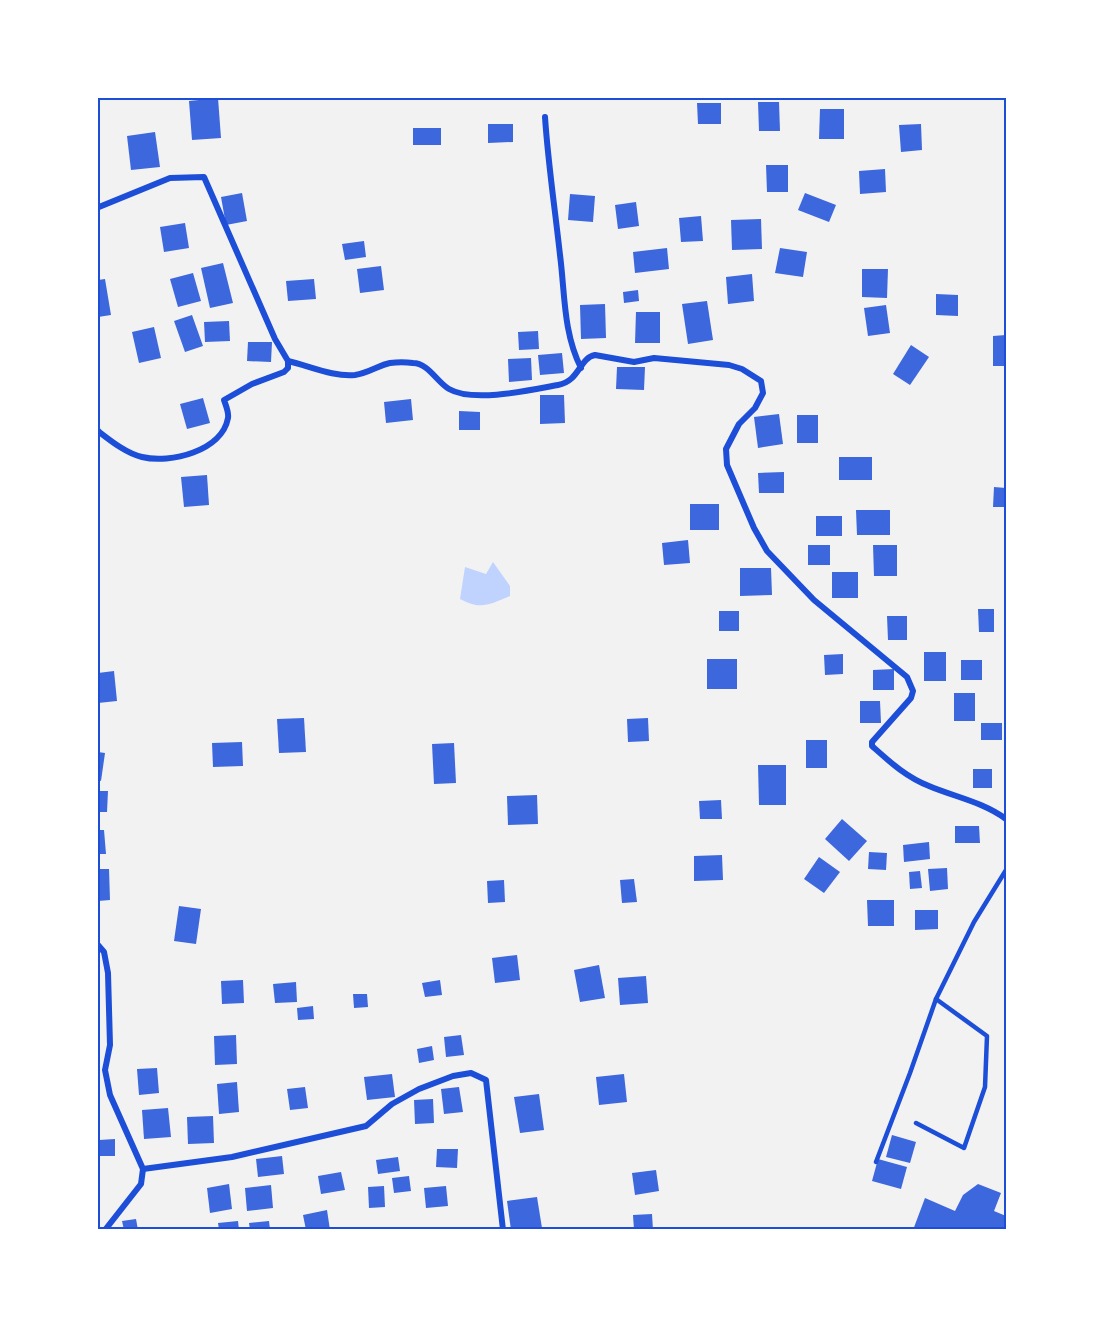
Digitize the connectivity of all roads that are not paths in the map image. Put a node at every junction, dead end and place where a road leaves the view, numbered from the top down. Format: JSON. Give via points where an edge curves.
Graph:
{"nodes":[{"id":1,"x":545,"y":117,"type":"dead end"},
{"id":2,"x":99,"y":207,"type":"dead end"},
{"id":3,"x":288,"y":361,"type":"junction"},
{"id":4,"x":581,"y":368,"type":"junction"},
{"id":5,"x":98,"y":432,"type":"edge"},
{"id":6,"x":1006,"y":819,"type":"edge"},
{"id":7,"x":1006,"y":870,"type":"edge"},
{"id":8,"x":98,"y":945,"type":"edge"},
{"id":9,"x":936,"y":999,"type":"junction"},
{"id":10,"x":916,"y":1123,"type":"dead end"},
{"id":11,"x":876,"y":1162,"type":"dead end"},
{"id":12,"x":143,"y":1169,"type":"junction"},
{"id":13,"x":105,"y":1230,"type":"edge"},
{"id":14,"x":503,"y":1230,"type":"edge"}],
"edges":[{"from":1,"to":4,"type":"street","via":[[564,313]]},
{"from":2,"to":3,"type":"street","via":[[170,178],[204,177]]},
{"from":3,"to":4,"type":"street","via":[[337,375],[355,375],[388,363],[416,363],[425,366],[447,388],[472,395],[562,385],[576,377]]},
{"from":3,"to":5,"type":"street","via":[[284,372],[224,400],[229,416],[224,429],[212,442],[190,454],[162,459],[141,457]]},
{"from":4,"to":6,"type":"street","via":[[591,356],[634,362],[654,358],[729,365],[761,381],[763,393],[726,449],[727,465],[767,551],[814,600],[907,678],[913,691],[911,698],[872,746],[897,770],[928,786],[986,806]]},
{"from":7,"to":9,"type":"lane","via":[[974,922]]},
{"from":8,"to":12,"type":"street","via":[[104,952],[108,973],[108,1087]]},
{"from":9,"to":10,"type":"lane","via":[[987,1036],[985,1087],[964,1148]]},
{"from":9,"to":11,"type":"lane"},
{"from":12,"to":13,"type":"street","via":[[141,1184]]},
{"from":12,"to":14,"type":"street","via":[[232,1157],[366,1126],[392,1104],[419,1089],[471,1073],[486,1080]]}]}
